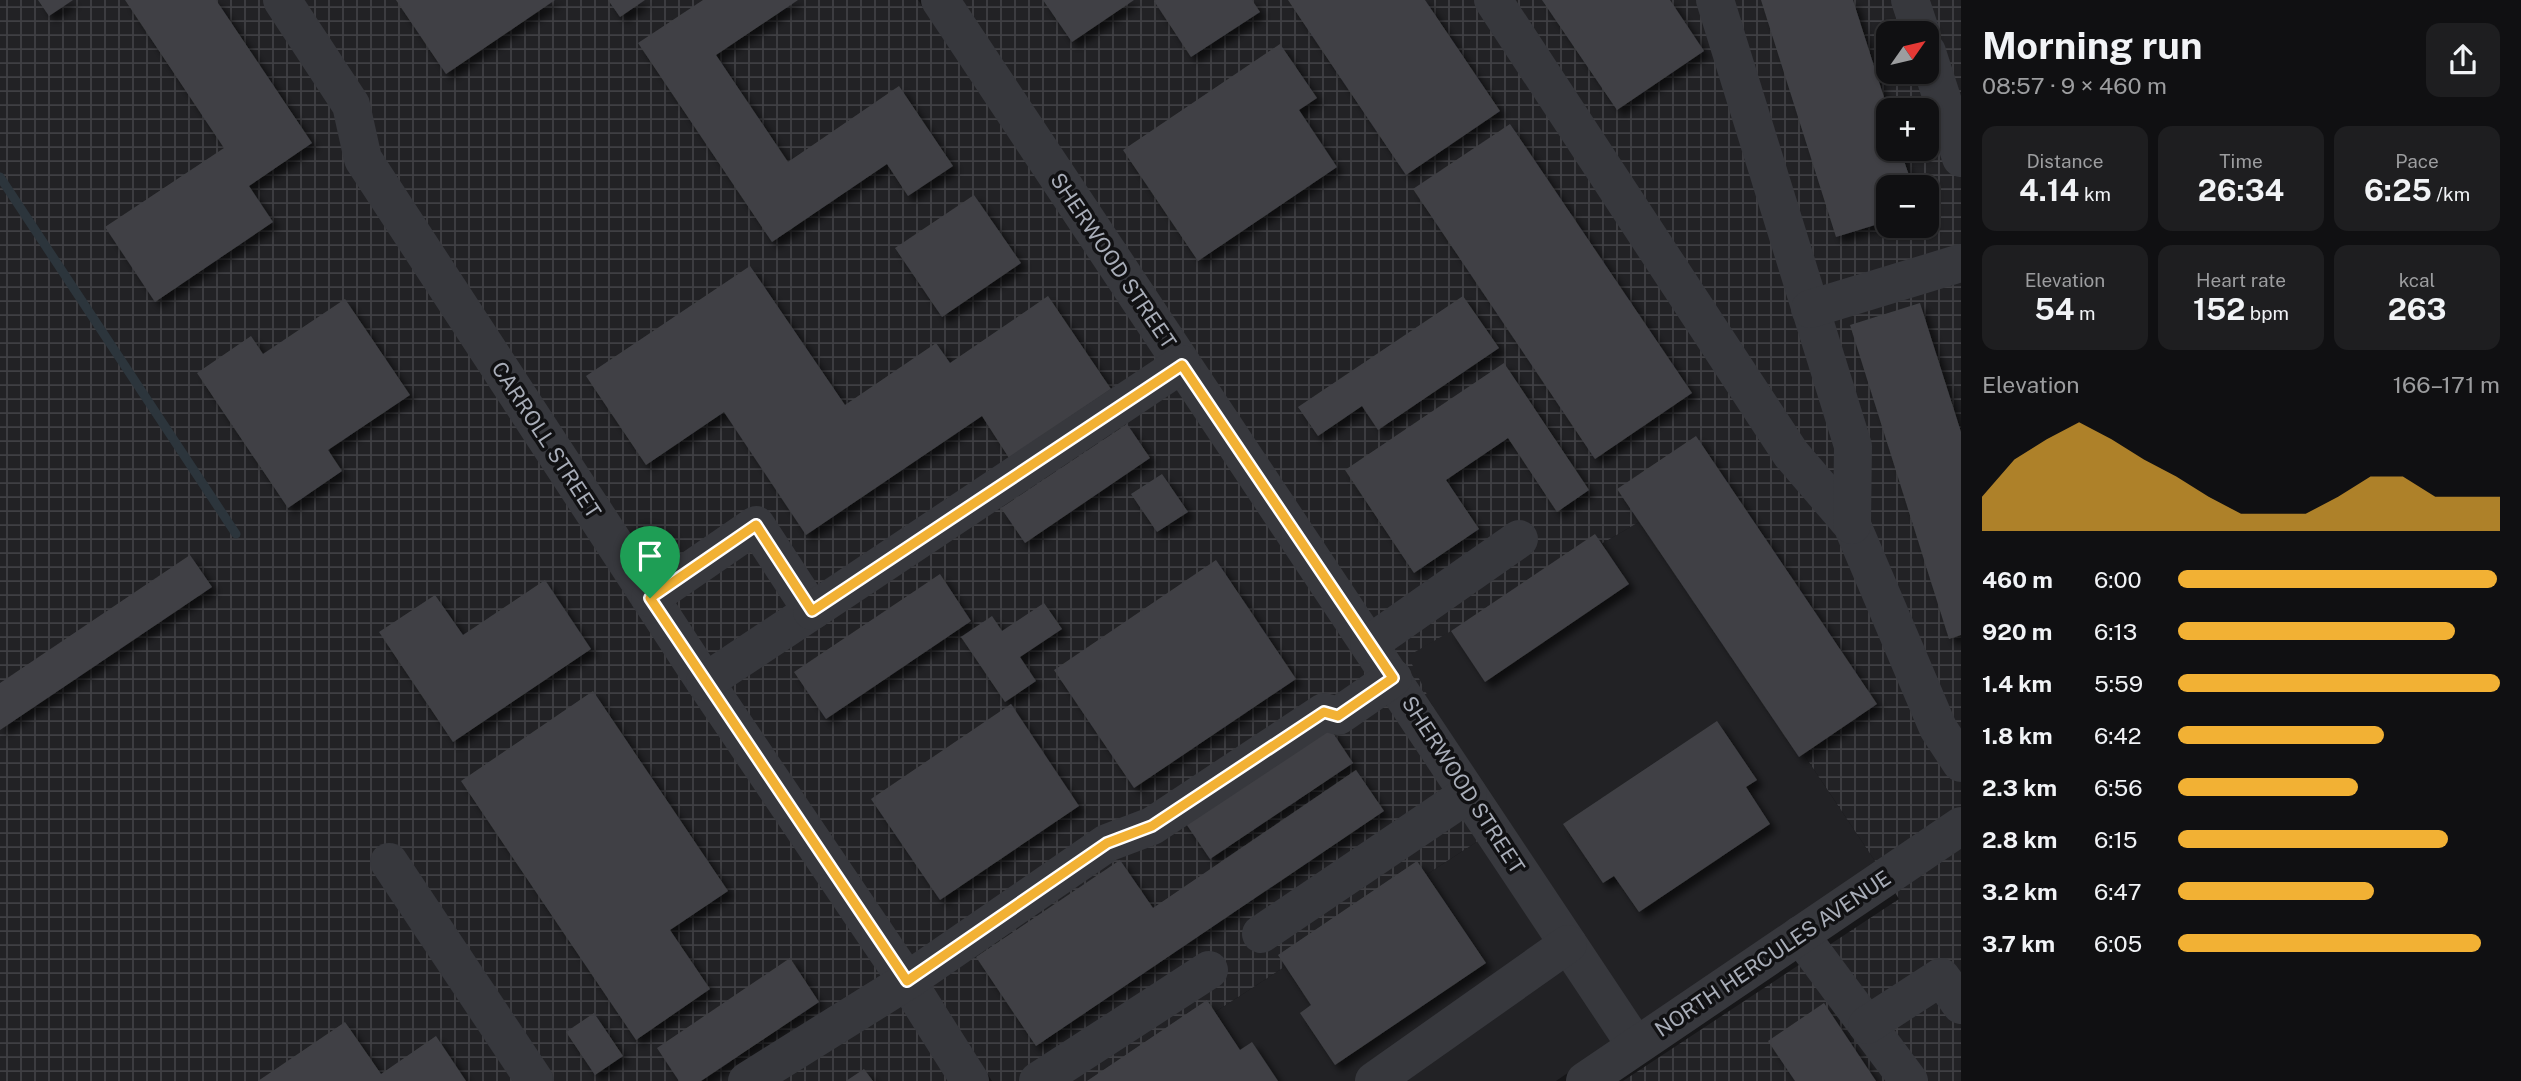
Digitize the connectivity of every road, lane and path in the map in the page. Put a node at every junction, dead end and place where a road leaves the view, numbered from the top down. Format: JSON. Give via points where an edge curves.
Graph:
{"nodes":[{"id":1,"x":282,"y":0,"type":"edge"},
{"id":2,"x":940,"y":0,"type":"edge"},
{"id":3,"x":1493,"y":0,"type":"edge"},
{"id":4,"x":1714,"y":0,"type":"edge"},
{"id":5,"x":1910,"y":0,"type":"edge"},
{"id":6,"x":1917,"y":21,"type":"edge"},
{"id":7,"x":1937,"y":84,"type":"edge"},
{"id":8,"x":1961,"y":158,"type":"edge"},
{"id":9,"x":1961,"y":262,"type":"edge"},
{"id":10,"x":1810,"y":309,"type":"junction"},
{"id":11,"x":1182,"y":365,"type":"junction"},
{"id":12,"x":1852,"y":525,"type":"junction"},
{"id":13,"x":1519,"y":539,"type":"dead end"},
{"id":14,"x":650,"y":598,"type":"junction"},
{"id":15,"x":812,"y":611,"type":"junction"},
{"id":16,"x":1369,"y":643,"type":"junction"},
{"id":17,"x":1393,"y":678,"type":"junction"},
{"id":18,"x":705,"y":682,"type":"junction"},
{"id":19,"x":1950,"y":720,"type":"edge"},
{"id":20,"x":1961,"y":763,"type":"edge"},
{"id":21,"x":1468,"y":794,"type":"junction"},
{"id":22,"x":1961,"y":826,"type":"edge"},
{"id":23,"x":389,"y":862,"type":"dead end"},
{"id":24,"x":1261,"y":934,"type":"dead end"},
{"id":25,"x":1800,"y":935,"type":"junction"},
{"id":26,"x":1568,"y":944,"type":"junction"},
{"id":27,"x":1209,"y":970,"type":"dead end"},
{"id":28,"x":907,"y":981,"type":"junction"},
{"id":29,"x":1961,"y":1005,"type":"edge"},
{"id":30,"x":1867,"y":1025,"type":"junction"},
{"id":31,"x":1636,"y":1046,"type":"junction"},
{"id":32,"x":535,"y":1081,"type":"edge"},
{"id":33,"x":747,"y":1081,"type":"edge"},
{"id":34,"x":970,"y":1081,"type":"edge"},
{"id":35,"x":1038,"y":1081,"type":"edge"},
{"id":36,"x":1374,"y":1081,"type":"edge"},
{"id":37,"x":1585,"y":1081,"type":"edge"},
{"id":38,"x":1909,"y":1081,"type":"edge"}],
"edges":[{"from":1,"to":14,"type":"street","name":"CARROLL STREET","via":[[351,105],[363,159]]},
{"from":2,"to":11,"type":"street","name":"SHERWOOD STREET"},
{"from":3,"to":12,"type":"street","via":[[1791,454]]},
{"from":4,"to":10,"type":"street"},
{"from":5,"to":6,"type":"street"},
{"from":7,"to":8,"type":"street"},
{"from":9,"to":10,"type":"street"},
{"from":10,"to":12,"type":"street","via":[[1853,446]]},
{"from":11,"to":15,"type":"street"},
{"from":11,"to":16,"type":"street","name":"SHERWOOD STREET"},
{"from":12,"to":19,"type":"street"},
{"from":13,"to":16,"type":"street"},
{"from":14,"to":15,"type":"street","via":[[756,525]]},
{"from":14,"to":18,"type":"street","name":"CARROLL STREET"},
{"from":15,"to":18,"type":"street"},
{"from":16,"to":17,"type":"street","name":"SHERWOOD STREET"},
{"from":17,"to":21,"type":"street","name":"SHERWOOD STREET"},
{"from":17,"to":28,"type":"street","via":[[1338,716],[1324,712],[1152,826],[1107,843]]},
{"from":18,"to":28,"type":"street","name":"CARROLL STREET"},
{"from":19,"to":20,"type":"street"},
{"from":21,"to":24,"type":"street"},
{"from":21,"to":26,"type":"street","name":"SHERWOOD STREET"},
{"from":22,"to":25,"type":"street","name":"NORTH HERCULES AVENUE"},
{"from":23,"to":32,"type":"street"},
{"from":25,"to":30,"type":"street"},
{"from":25,"to":31,"type":"street","name":"NORTH HERCULES AVENUE"},
{"from":26,"to":31,"type":"street","name":"SHERWOOD STREET"},
{"from":26,"to":36,"type":"street"},
{"from":27,"to":35,"type":"street"},
{"from":28,"to":33,"type":"street"},
{"from":28,"to":34,"type":"street","name":"CARROLL STREET"},
{"from":29,"to":30,"type":"street","via":[[1941,976]]},
{"from":30,"to":38,"type":"street"},
{"from":31,"to":37,"type":"street","name":"NORTH HERCULES AVENUE"}]}
